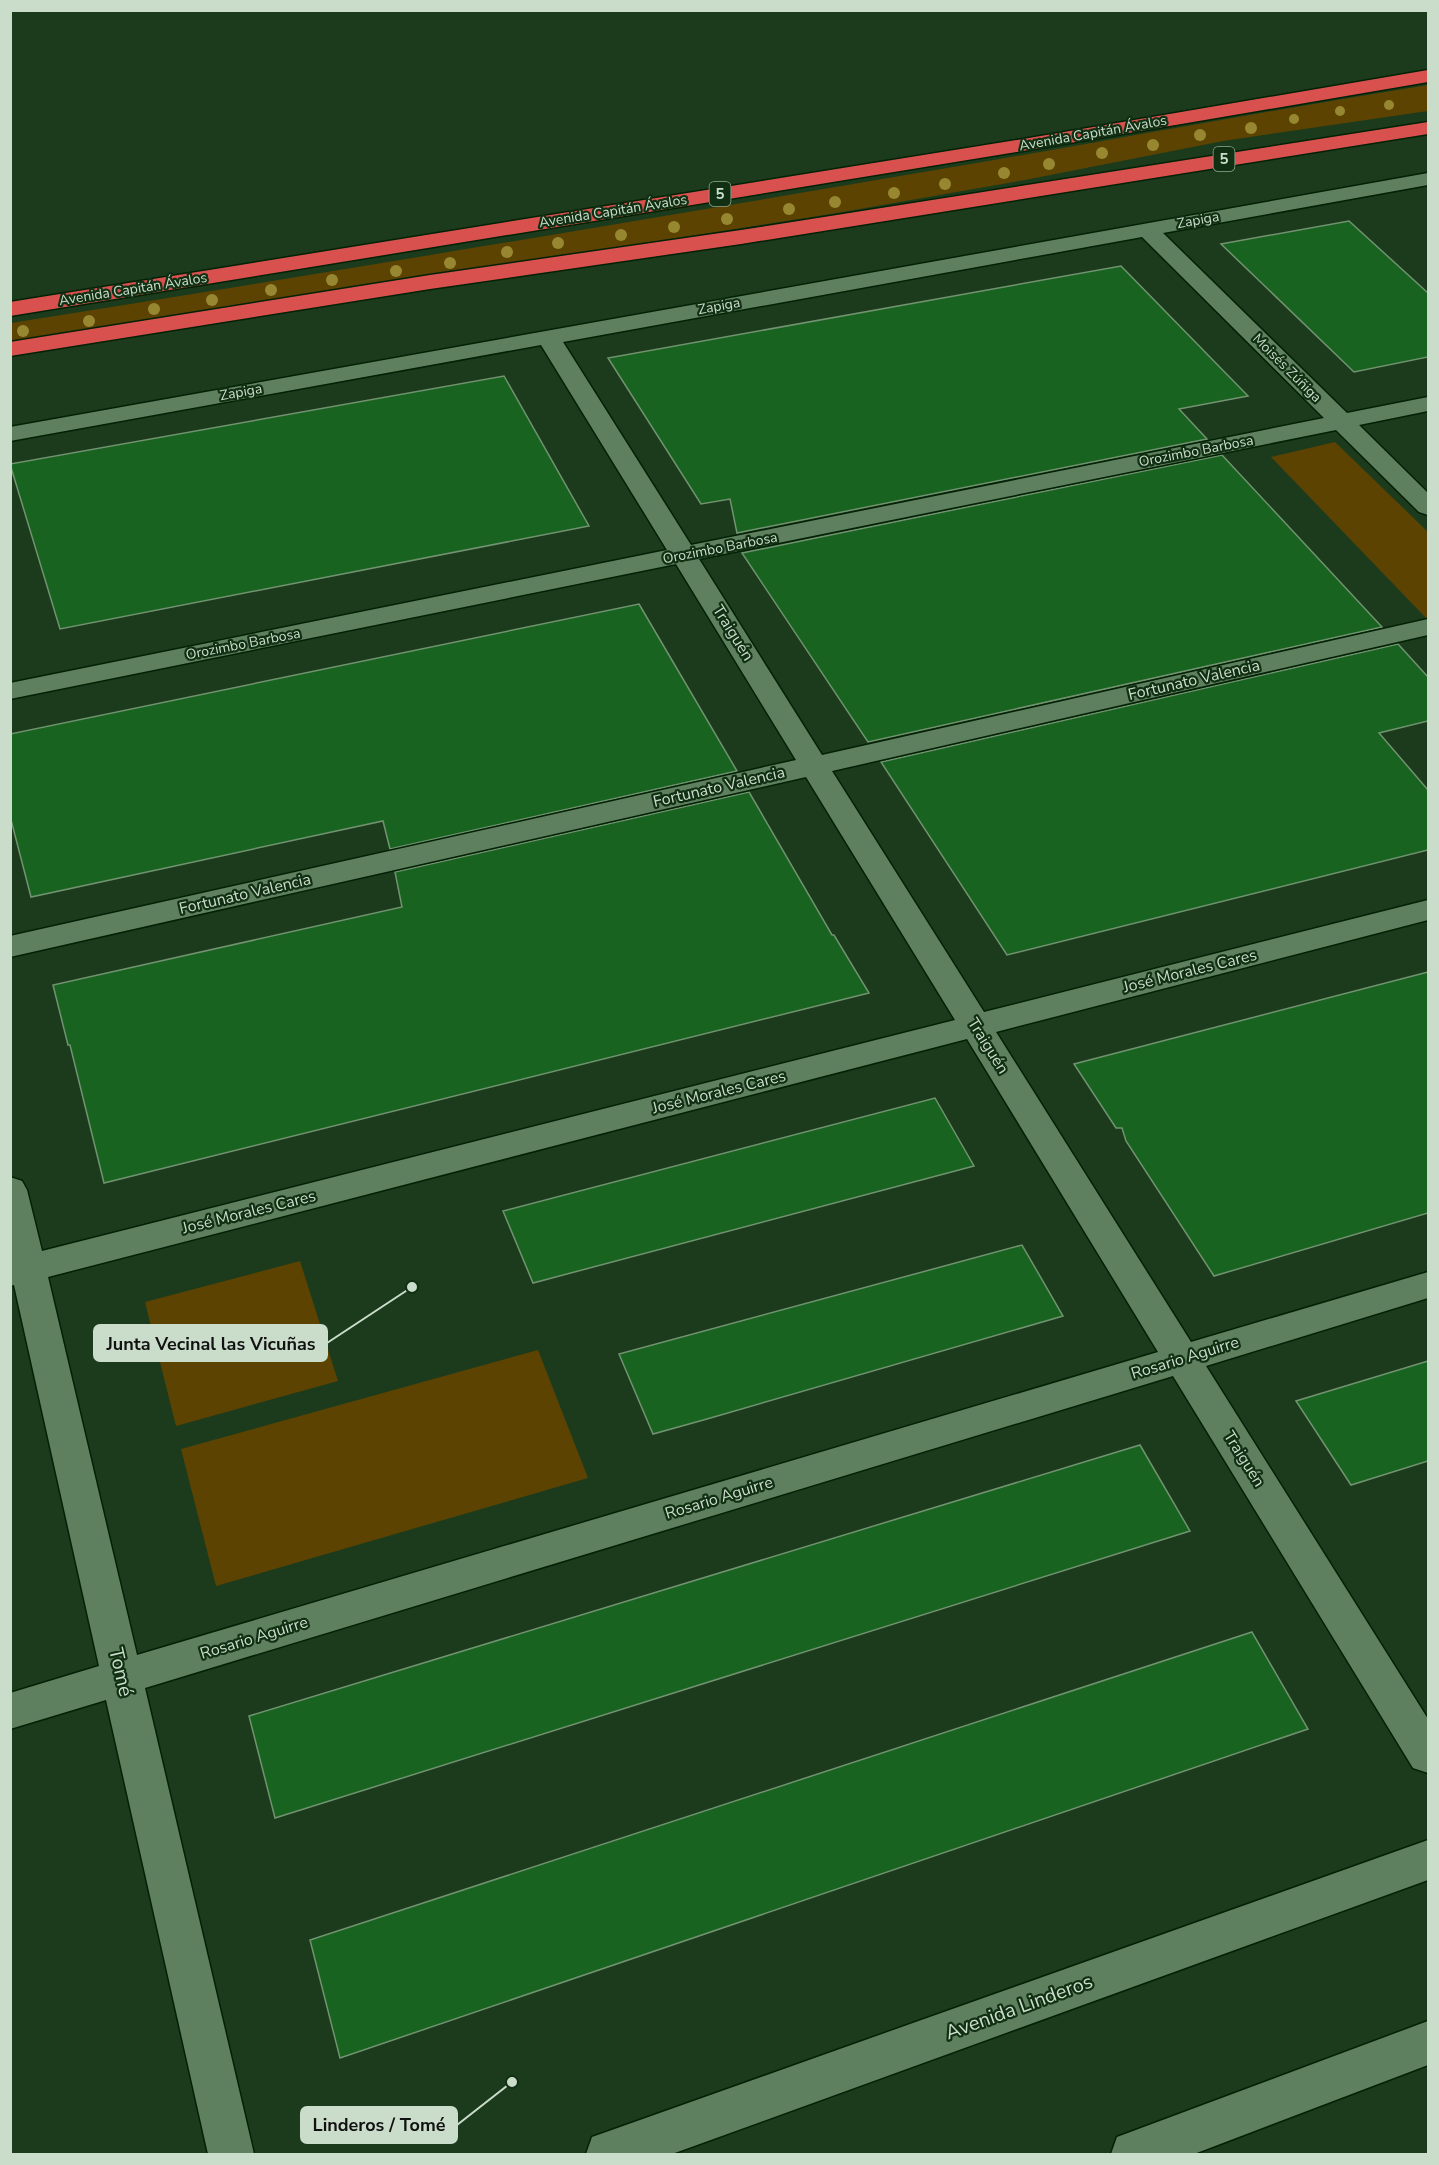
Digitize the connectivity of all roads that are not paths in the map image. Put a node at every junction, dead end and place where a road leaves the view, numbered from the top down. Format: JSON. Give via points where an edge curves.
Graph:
{"nodes":[{"id":1,"x":1428,"y":76,"type":"edge"},
{"id":2,"x":1428,"y":128,"type":"edge"},
{"id":3,"x":1428,"y":179,"type":"edge"},
{"id":4,"x":1146,"y":229,"type":"junction"},
{"id":5,"x":10,"y":309,"type":"edge"},
{"id":6,"x":548,"y":337,"type":"junction"},
{"id":7,"x":10,"y":349,"type":"edge"},
{"id":8,"x":1428,"y":404,"type":"edge"},
{"id":9,"x":1342,"y":422,"type":"junction"},
{"id":10,"x":10,"y":434,"type":"edge"},
{"id":11,"x":1428,"y":507,"type":"edge"},
{"id":12,"x":684,"y":555,"type":"junction"},
{"id":13,"x":1428,"y":627,"type":"edge"},
{"id":14,"x":10,"y":691,"type":"edge"},
{"id":15,"x":815,"y":765,"type":"junction"},
{"id":16,"x":1428,"y":910,"type":"edge"},
{"id":17,"x":10,"y":947,"type":"edge"},
{"id":18,"x":976,"y":1026,"type":"junction"},
{"id":19,"x":10,"y":1190,"type":"edge"},
{"id":20,"x":20,"y":1271,"type":"edge"},
{"id":21,"x":1428,"y":1285,"type":"edge"},
{"id":22,"x":1182,"y":1359,"type":"junction"},
{"id":23,"x":122,"y":1678,"type":"junction"},
{"id":24,"x":10,"y":1711,"type":"edge"},
{"id":25,"x":1428,"y":1755,"type":"edge"},
{"id":26,"x":1428,"y":1860,"type":"edge"},
{"id":27,"x":1428,"y":2043,"type":"edge"},
{"id":28,"x":231,"y":2154,"type":"edge"},
{"id":29,"x":609,"y":2154,"type":"edge"},
{"id":30,"x":1134,"y":2154,"type":"edge"}],
"edges":[{"from":1,"to":5,"type":"highway","name":"Avenida Capitán Ávalos","number":"5"},
{"from":2,"to":7,"type":"highway","number":"5"},
{"from":3,"to":4,"type":"street","name":"Zapiga"},
{"from":4,"to":6,"type":"street","name":"Zapiga"},
{"from":4,"to":9,"type":"street","name":"Moisés Zúñiga"},
{"from":6,"to":10,"type":"street","name":"Zapiga"},
{"from":6,"to":12,"type":"street","name":"Traiguén"},
{"from":8,"to":9,"type":"street","name":"Orozimbo Barbosa"},
{"from":9,"to":11,"type":"street","name":"Moisés Zúñiga"},
{"from":9,"to":12,"type":"street","name":"Orozimbo Barbosa"},
{"from":12,"to":14,"type":"street","name":"Orozimbo Barbosa"},
{"from":12,"to":15,"type":"street","name":"Traiguén"},
{"from":13,"to":15,"type":"street","name":"Fortunato Valencia"},
{"from":15,"to":17,"type":"street","name":"Fortunato Valencia"},
{"from":15,"to":18,"type":"street","name":"Traiguén"},
{"from":16,"to":18,"type":"street","name":"José Morales Cares"},
{"from":18,"to":20,"type":"street","name":"José Morales Cares"},
{"from":18,"to":22,"type":"street","name":"Traiguén"},
{"from":19,"to":20,"type":"street","name":"Tomé"},
{"from":20,"to":23,"type":"street","name":"Tomé"},
{"from":21,"to":22,"type":"street","name":"Rosario Aguirre"},
{"from":22,"to":23,"type":"street","name":"Rosario Aguirre"},
{"from":22,"to":25,"type":"street","name":"Traiguén"},
{"from":23,"to":24,"type":"street","name":"Rosario Aguirre"},
{"from":23,"to":28,"type":"street","name":"Tomé"},
{"from":26,"to":29,"type":"street","name":"Avenida Linderos"},
{"from":27,"to":30,"type":"street"}]}
